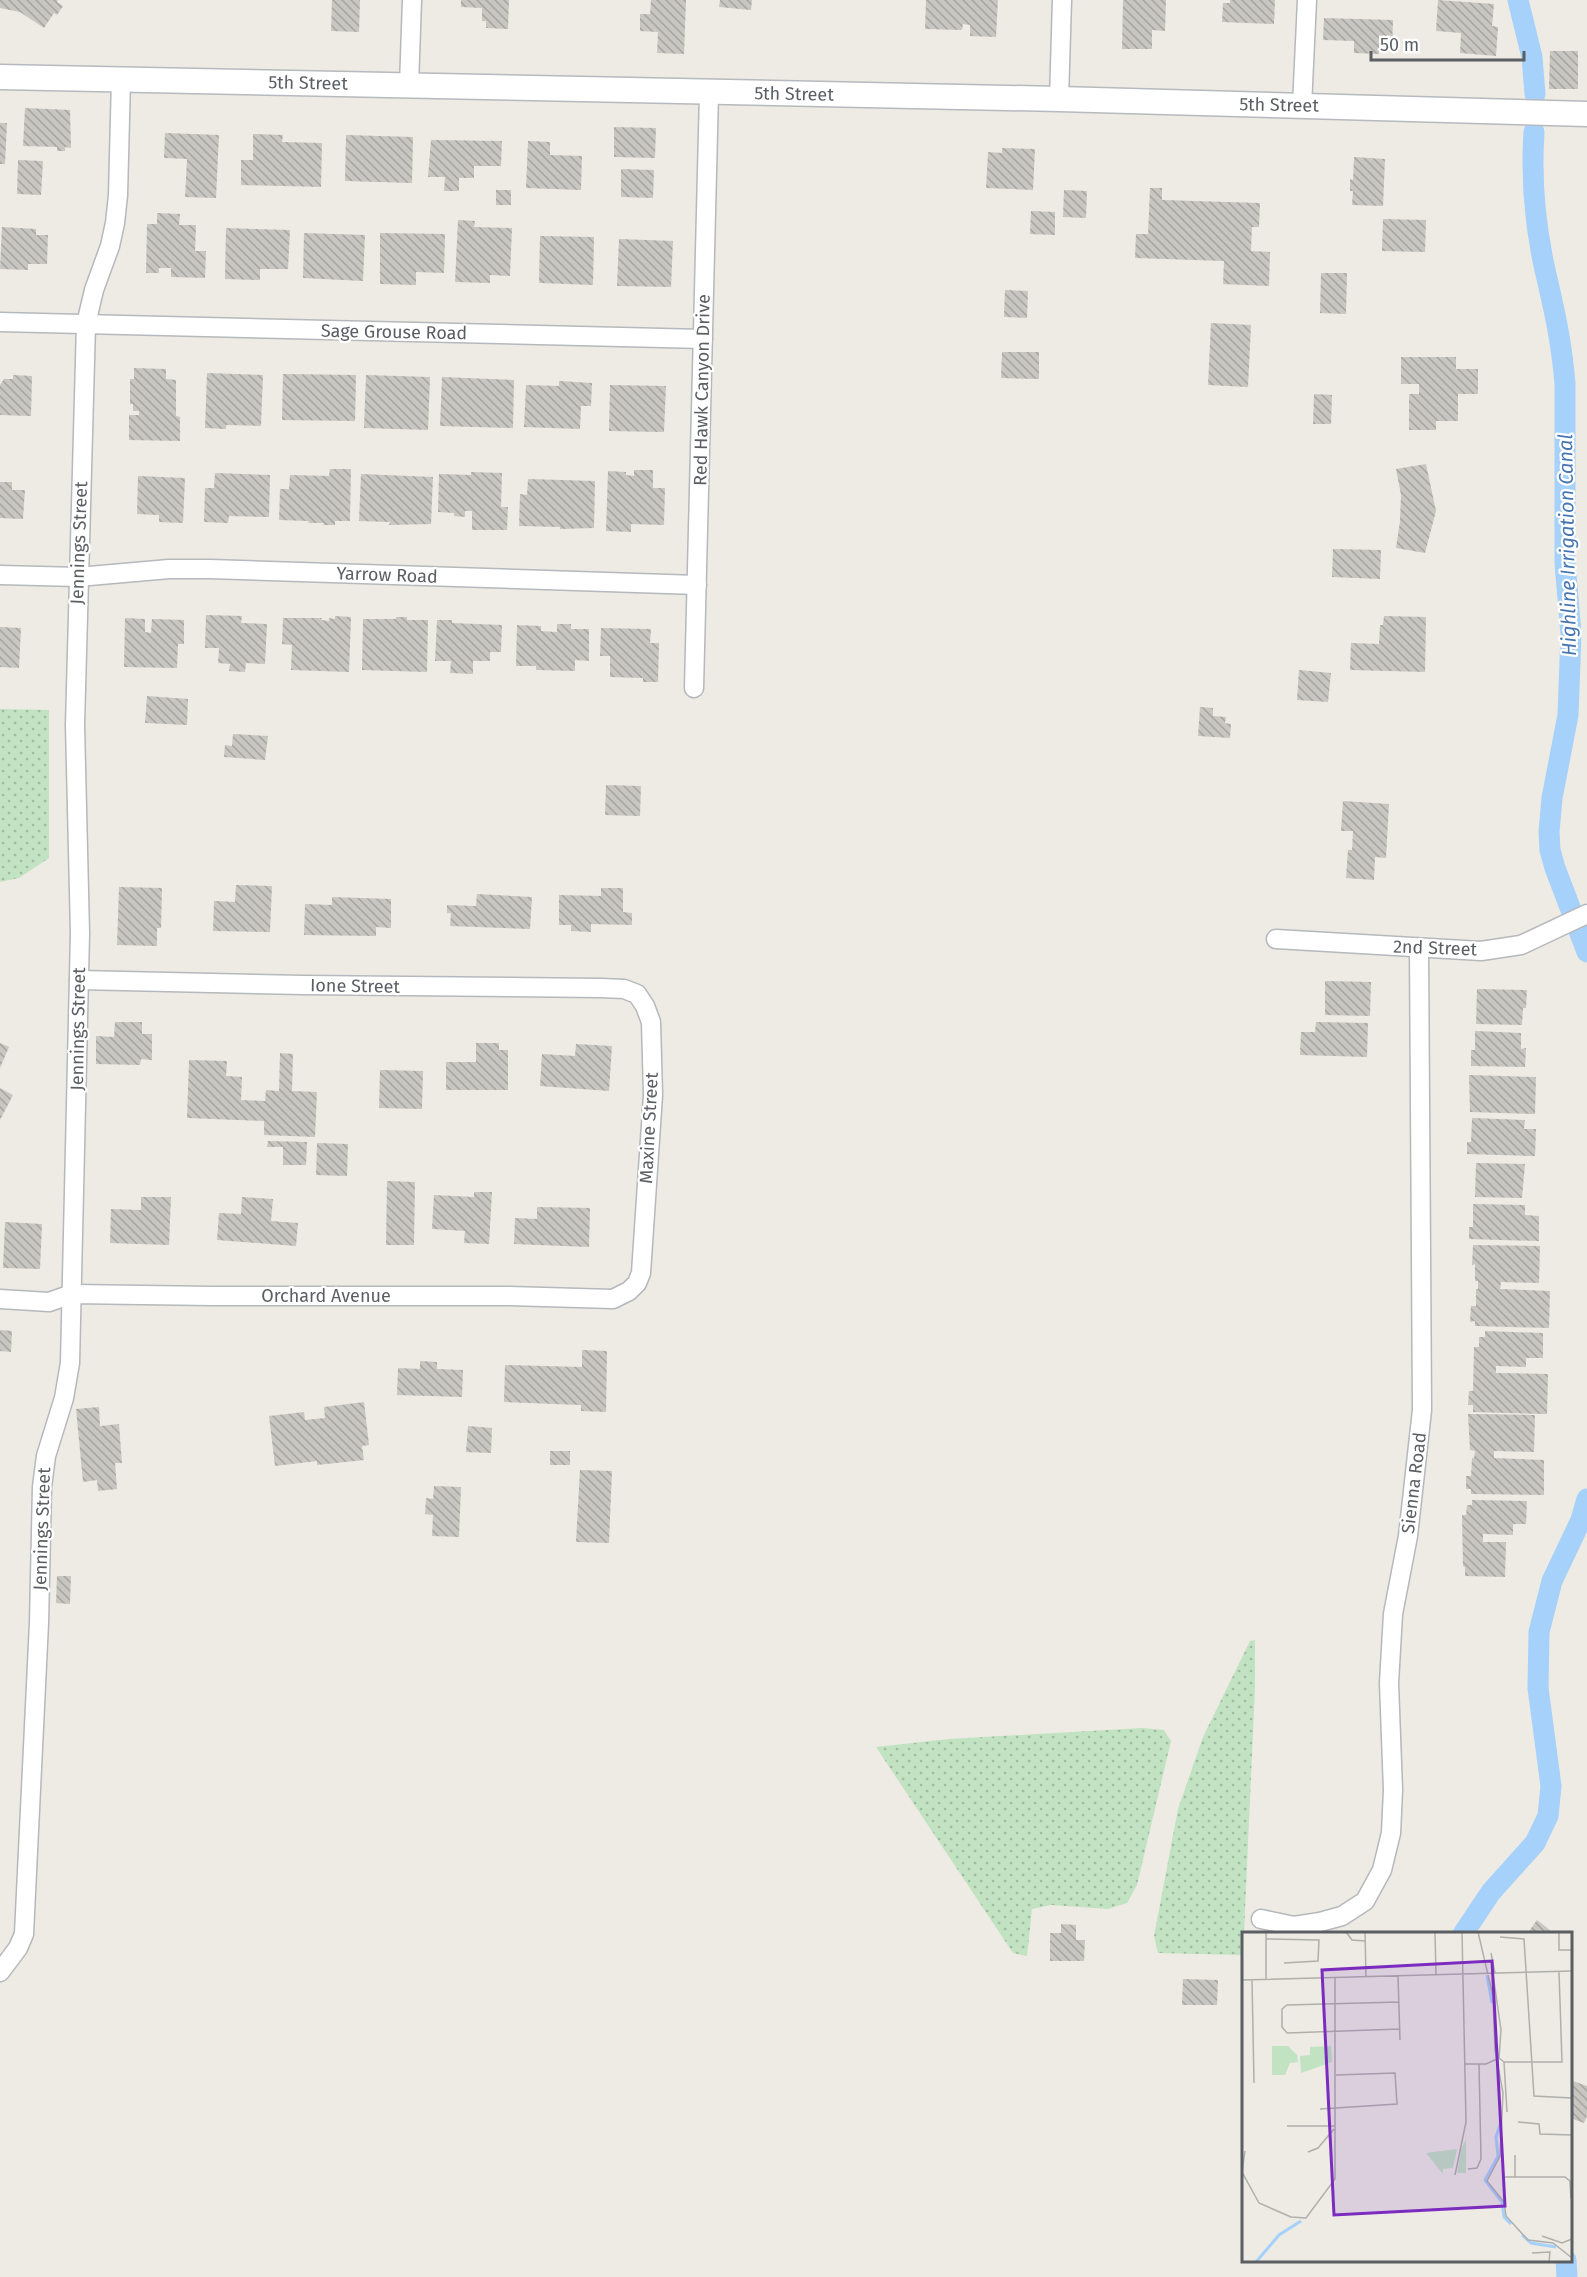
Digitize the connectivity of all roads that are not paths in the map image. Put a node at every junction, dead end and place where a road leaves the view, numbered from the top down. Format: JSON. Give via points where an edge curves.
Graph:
{"nodes":[{"id":1,"x":412,"y":0,"type":"edge"},
{"id":2,"x":1062,"y":0,"type":"edge"},
{"id":3,"x":1307,"y":0,"type":"edge"},
{"id":4,"x":0,"y":77,"type":"edge"},
{"id":5,"x":121,"y":79,"type":"junction"},
{"id":6,"x":409,"y":86,"type":"junction"},
{"id":7,"x":709,"y":93,"type":"junction"},
{"id":8,"x":1059,"y":99,"type":"junction"},
{"id":9,"x":1302,"y":106,"type":"junction"},
{"id":10,"x":1587,"y":114,"type":"edge"},
{"id":11,"x":0,"y":321,"type":"edge"},
{"id":12,"x":86,"y":324,"type":"junction"},
{"id":13,"x":703,"y":339,"type":"junction"},
{"id":14,"x":0,"y":575,"type":"edge"},
{"id":15,"x":78,"y":577,"type":"junction"},
{"id":16,"x":697,"y":585,"type":"junction"},
{"id":17,"x":694,"y":688,"type":"dead end"},
{"id":18,"x":1585,"y":915,"type":"edge"},
{"id":19,"x":1276,"y":939,"type":"dead end"},
{"id":20,"x":1419,"y":948,"type":"junction"},
{"id":21,"x":79,"y":980,"type":"junction"},
{"id":22,"x":631,"y":990,"type":"joint"},
{"id":23,"x":641,"y":1273,"type":"joint"},
{"id":24,"x":72,"y":1294,"type":"junction"},
{"id":25,"x":0,"y":1299,"type":"edge"},
{"id":26,"x":1261,"y":1919,"type":"dead end"},
{"id":27,"x":0,"y":1972,"type":"edge"}],
"edges":[{"from":1,"to":6,"type":"street"},
{"from":2,"to":8,"type":"street"},
{"from":3,"to":9,"type":"street"},
{"from":4,"to":5,"type":"street","name":"5th Street"},
{"from":5,"to":6,"type":"street","name":"5th Street"},
{"from":5,"to":12,"type":"street","name":"Jennings Street","via":[[115,223]]},
{"from":6,"to":7,"type":"street","name":"5th Street"},
{"from":7,"to":8,"type":"street","name":"5th Street"},
{"from":7,"to":13,"type":"street","name":"Red Hawk Canyon Drive"},
{"from":8,"to":9,"type":"street","name":"5th Street"},
{"from":9,"to":10,"type":"street","name":"5th Street"},
{"from":11,"to":12,"type":"street","name":"Sage Grouse Road"},
{"from":12,"to":13,"type":"street","name":"Sage Grouse Road"},
{"from":12,"to":15,"type":"street","name":"Jennings Street"},
{"from":13,"to":16,"type":"street","name":"Red Hawk Canyon Drive"},
{"from":14,"to":15,"type":"street","name":"Yarrow Road"},
{"from":15,"to":16,"type":"street","name":"Yarrow Road","via":[[210,569]]},
{"from":15,"to":21,"type":"street","name":"Jennings Street","via":[[75,725]]},
{"from":16,"to":17,"type":"street","name":"Red Hawk Canyon Drive"},
{"from":18,"to":20,"type":"street","name":"2nd Street","via":[[1521,945],[1481,951]]},
{"from":19,"to":20,"type":"street","name":"2nd Street"},
{"from":20,"to":26,"type":"street","name":"Sienna Road","via":[[1422,1410],[1408,1536],[1393,1614],[1389,1683],[1391,1833],[1382,1870],[1365,1901],[1342,1916],[1320,1922],[1294,1926]]},
{"from":21,"to":22,"type":"street","name":"Ione Street"},
{"from":21,"to":24,"type":"street","name":"Jennings Street"},
{"from":22,"to":23,"type":"street","name":"Maxine Street","via":[[642,1000],[652,1032],[653,1095]]},
{"from":23,"to":24,"type":"street","name":"Orchard Avenue","via":[[629,1291],[613,1299]]},
{"from":24,"to":25,"type":"street","name":"Orchard Avenue","via":[[49,1302]]},
{"from":24,"to":27,"type":"street","name":"Jennings Street","via":[[70,1364],[42,1486],[24,1934]]}]}
